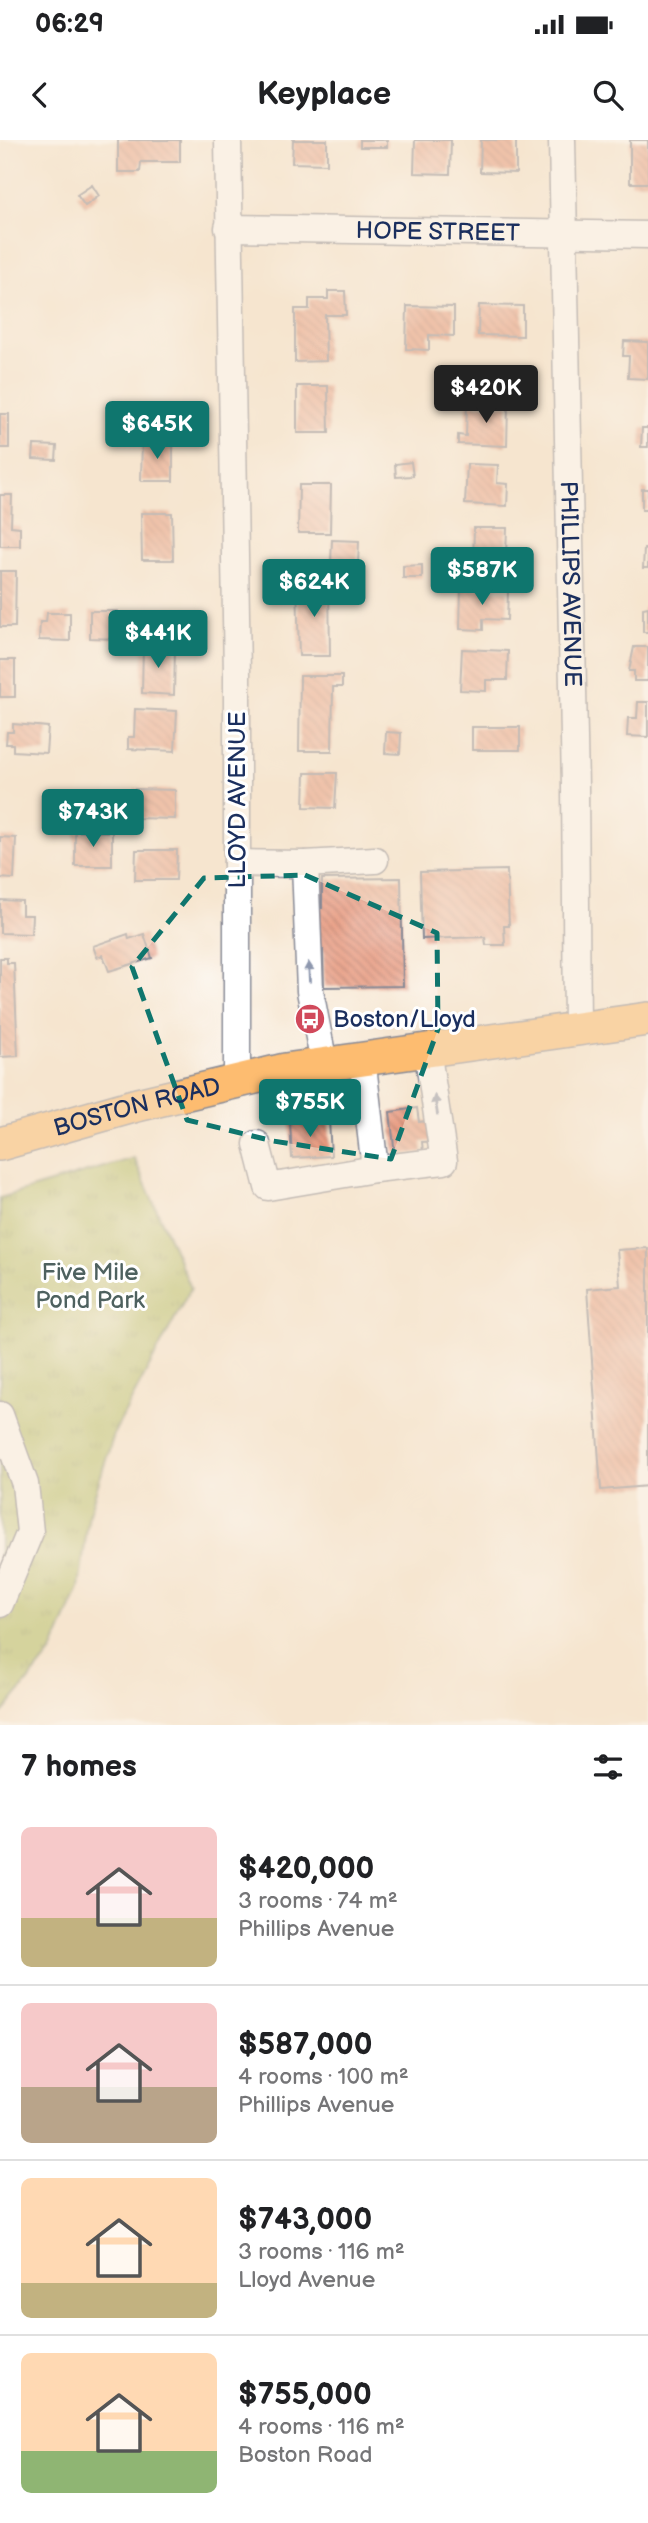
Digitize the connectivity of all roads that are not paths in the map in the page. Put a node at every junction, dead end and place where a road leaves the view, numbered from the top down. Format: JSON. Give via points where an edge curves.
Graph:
{"nodes":[{"id":1,"x":228,"y":140,"type":"edge"},
{"id":2,"x":562,"y":140,"type":"edge"},
{"id":3,"x":228,"y":228,"type":"junction"},
{"id":4,"x":562,"y":235,"type":"junction"},
{"id":5,"x":648,"y":235,"type":"edge"},
{"id":6,"x":375,"y":860,"type":"dead end"},
{"id":7,"x":237,"y":863,"type":"junction"},
{"id":8,"x":305,"y":864,"type":"junction"},
{"id":9,"x":648,"y":1019,"type":"edge"},
{"id":10,"x":577,"y":1028,"type":"junction"},
{"id":11,"x":427,"y":1049,"type":"junction"},
{"id":12,"x":362,"y":1058,"type":"junction"},
{"id":13,"x":324,"y":1064,"type":"junction"},
{"id":14,"x":237,"y":1081,"type":"junction"},
{"id":15,"x":0,"y":1144,"type":"edge"},
{"id":16,"x":257,"y":1144,"type":"dead end"},
{"id":17,"x":375,"y":1170,"type":"junction"},
{"id":18,"x":0,"y":1415,"type":"edge"},
{"id":19,"x":0,"y":1604,"type":"edge"}],
"edges":[{"from":1,"to":3,"type":"street","name":"LLOYD AVENUE"},
{"from":2,"to":4,"type":"street","name":"PHILLIPS AVENUE"},
{"from":3,"to":4,"type":"street","name":"HOPE STREET"},
{"from":3,"to":7,"type":"street","name":"LLOYD AVENUE"},
{"from":4,"to":5,"type":"street","name":"HOPE STREET"},
{"from":4,"to":10,"type":"street","name":"PHILLIPS AVENUE"},
{"from":6,"to":8,"type":"street"},
{"from":7,"to":8,"type":"street"},
{"from":7,"to":14,"type":"street","name":"LLOYD AVENUE"},
{"from":13,"to":8,"type":"street","one_way":true,"via":[[310,991]]},
{"from":9,"to":10,"type":"main road","name":"BOSTON ROAD"},
{"from":10,"to":11,"type":"main road","name":"BOSTON ROAD"},
{"from":11,"to":12,"type":"main road","name":"BOSTON ROAD"},
{"from":17,"to":11,"type":"street","one_way":true,"via":[[444,1161]]},
{"from":12,"to":13,"type":"main road","name":"BOSTON ROAD"},
{"from":12,"to":17,"type":"street"},
{"from":13,"to":14,"type":"main road","name":"BOSTON ROAD"},
{"from":14,"to":15,"type":"main road","name":"BOSTON ROAD"},
{"from":16,"to":17,"type":"street","via":[[268,1187]]},
{"from":18,"to":19,"type":"street","via":[[25,1484],[30,1532]]}]}
